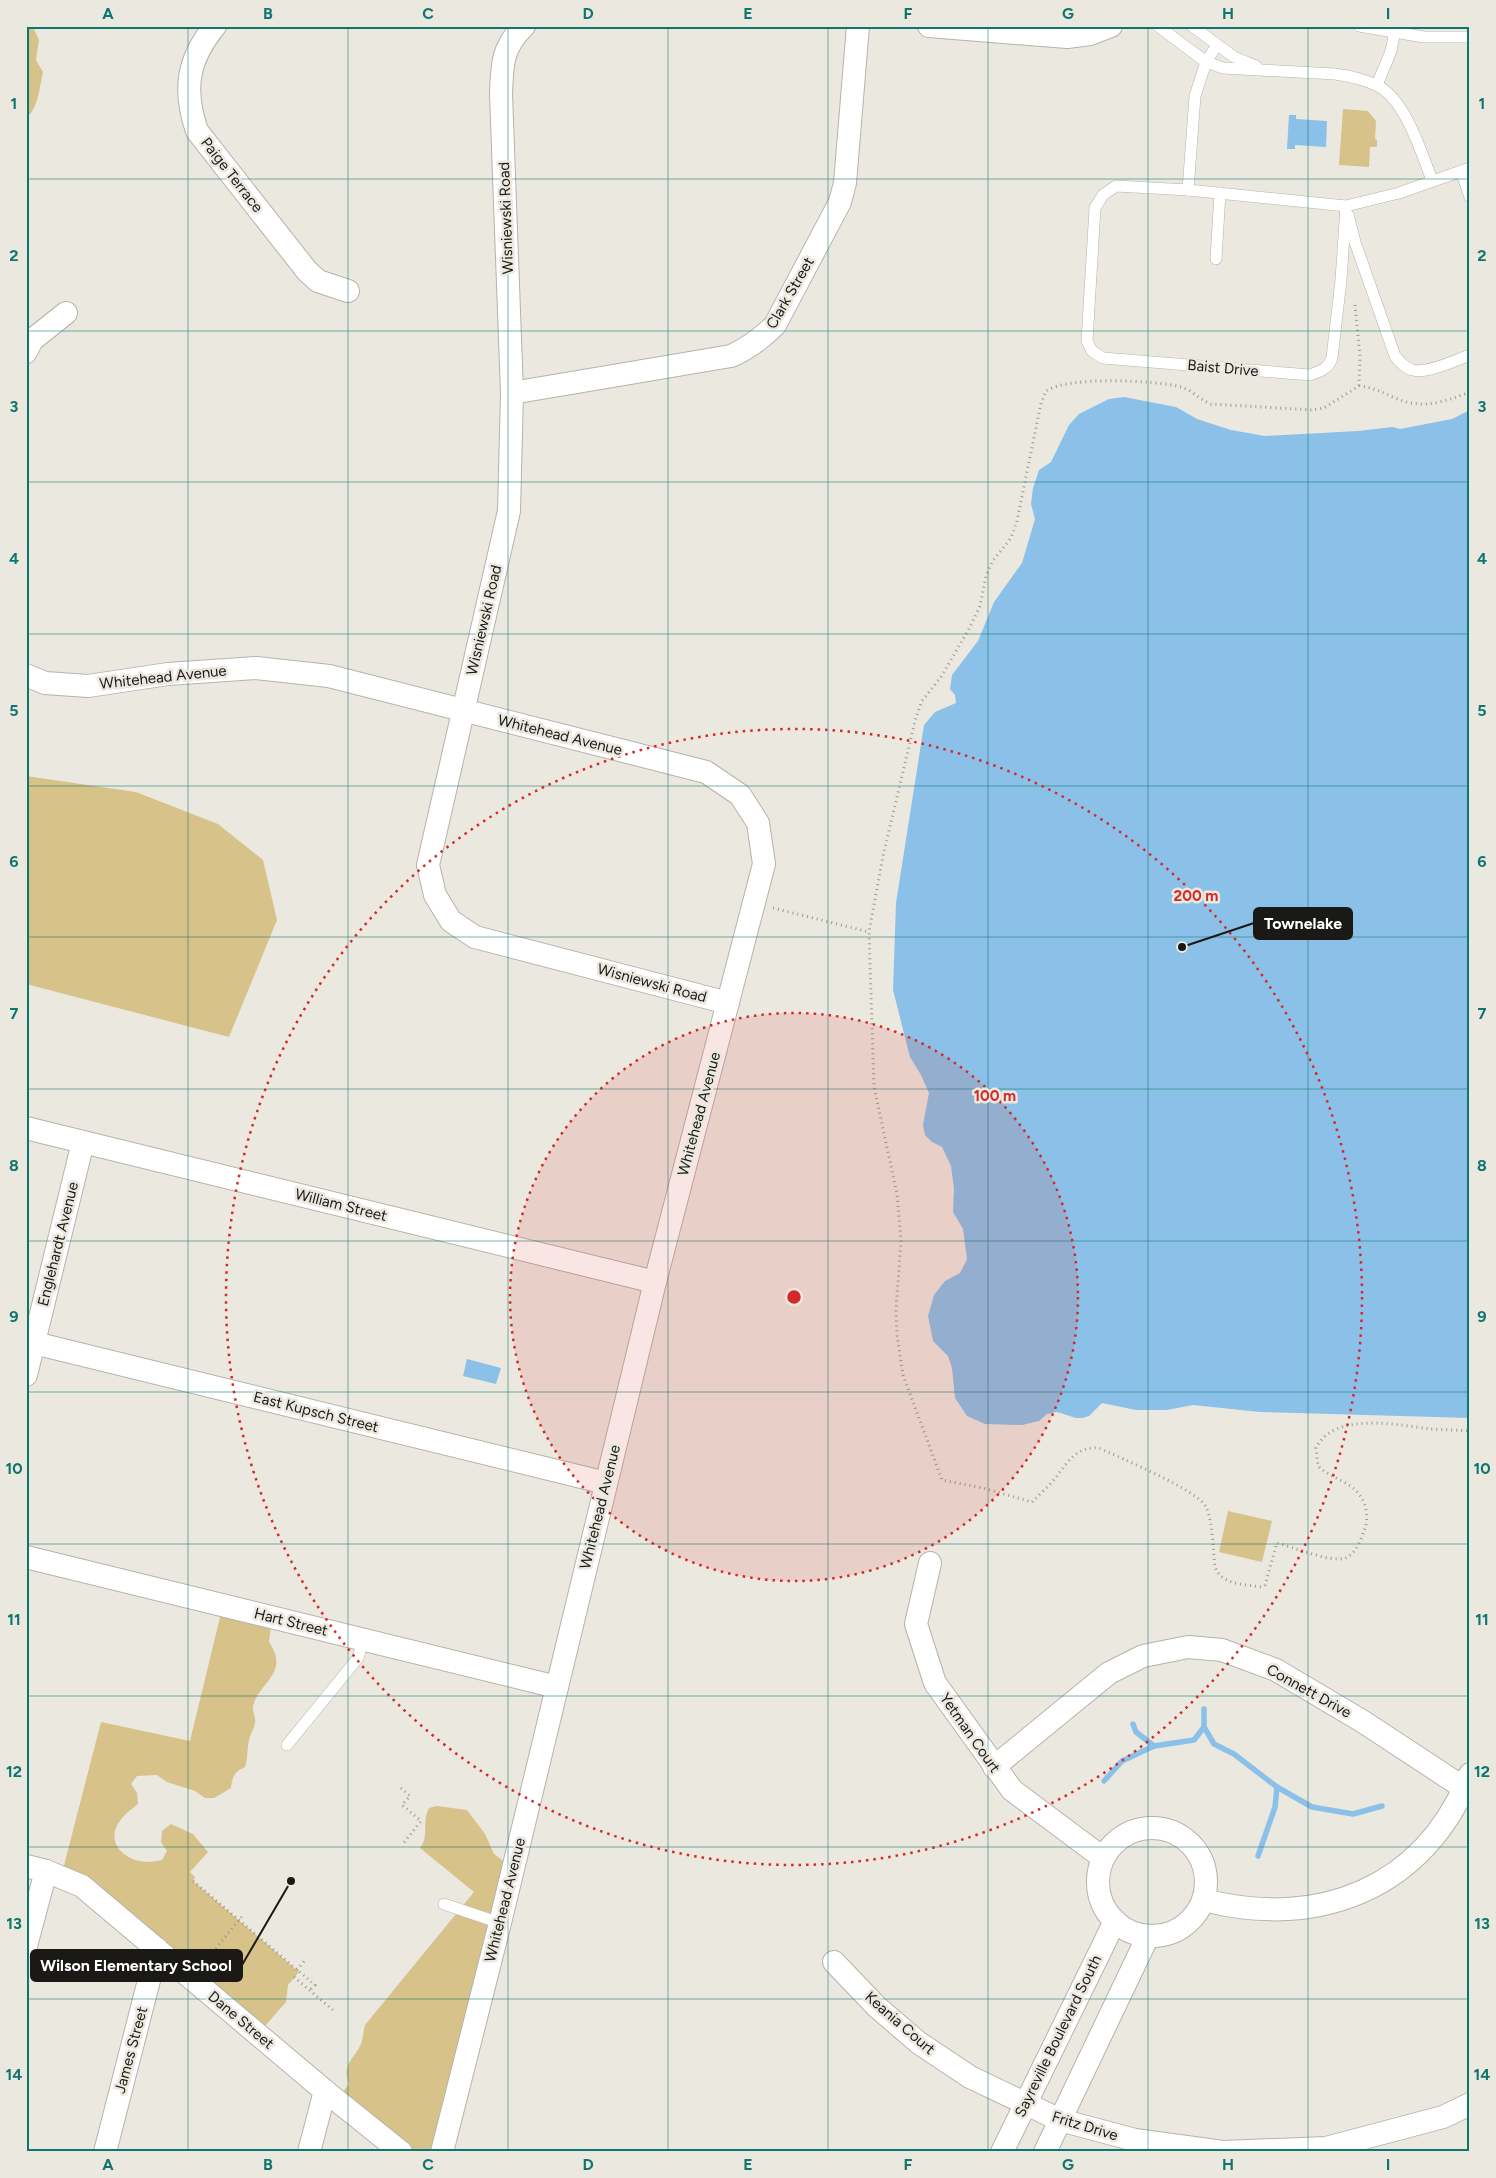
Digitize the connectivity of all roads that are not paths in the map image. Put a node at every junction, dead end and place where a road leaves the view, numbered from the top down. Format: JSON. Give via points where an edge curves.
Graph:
{"nodes":[{"id":1,"x":215,"y":26,"type":"edge"},
{"id":2,"x":858,"y":26,"type":"edge"},
{"id":3,"x":929,"y":26,"type":"edge"},
{"id":4,"x":1111,"y":26,"type":"edge"},
{"id":5,"x":1158,"y":26,"type":"edge"},
{"id":6,"x":1192,"y":26,"type":"edge"},
{"id":7,"x":1359,"y":26,"type":"edge"},
{"id":8,"x":512,"y":29,"type":"edge"},
{"id":9,"x":1396,"y":30,"type":"edge"},
{"id":10,"x":1470,"y":37,"type":"edge"},
{"id":11,"x":1218,"y":45,"type":"junction"},
{"id":12,"x":1206,"y":62,"type":"junction"},
{"id":13,"x":1268,"y":70,"type":"junction"},
{"id":14,"x":1377,"y":85,"type":"junction"},
{"id":15,"x":1465,"y":170,"type":"edge"},
{"id":16,"x":1432,"y":180,"type":"junction"},
{"id":17,"x":1188,"y":190,"type":"junction"},
{"id":18,"x":1220,"y":193,"type":"junction"},
{"id":19,"x":1470,"y":197,"type":"edge"},
{"id":20,"x":1346,"y":206,"type":"junction"},
{"id":21,"x":1216,"y":259,"type":"dead end"},
{"id":22,"x":348,"y":291,"type":"dead end"},
{"id":23,"x":66,"y":313,"type":"dead end"},
{"id":24,"x":26,"y":352,"type":"edge"},
{"id":25,"x":1470,"y":355,"type":"edge"},
{"id":26,"x":512,"y":393,"type":"junction"},
{"id":27,"x":26,"y":675,"type":"edge"},
{"id":28,"x":463,"y":710,"type":"junction"},
{"id":29,"x":728,"y":1003,"type":"junction"},
{"id":30,"x":26,"y":1128,"type":"edge"},
{"id":31,"x":83,"y":1142,"type":"junction"},
{"id":32,"x":655,"y":1282,"type":"junction"},
{"id":33,"x":30,"y":1342,"type":"edge"},
{"id":34,"x":26,"y":1375,"type":"edge"},
{"id":35,"x":606,"y":1483,"type":"junction"},
{"id":36,"x":26,"y":1557,"type":"edge"},
{"id":37,"x":930,"y":1563,"type":"dead end"},
{"id":38,"x":363,"y":1640,"type":"junction"},
{"id":39,"x":557,"y":1687,"type":"junction"},
{"id":40,"x":287,"y":1745,"type":"dead end"},
{"id":41,"x":994,"y":1767,"type":"junction"},
{"id":42,"x":1467,"y":1781,"type":"edge"},
{"id":43,"x":1103,"y":1858,"type":"junction"},
{"id":44,"x":36,"y":1869,"type":"edge"},
{"id":45,"x":1204,"y":1900,"type":"junction"},
{"id":46,"x":444,"y":1904,"type":"dead end"},
{"id":47,"x":1115,"y":1921,"type":"junction"},
{"id":48,"x":500,"y":1923,"type":"junction"},
{"id":49,"x":1148,"y":1936,"type":"junction"},
{"id":50,"x":26,"y":1946,"type":"edge"},
{"id":51,"x":157,"y":1949,"type":"junction"},
{"id":52,"x":834,"y":1962,"type":"dead end"},
{"id":53,"x":325,"y":2091,"type":"junction"},
{"id":54,"x":1025,"y":2104,"type":"junction"},
{"id":55,"x":1470,"y":2104,"type":"edge"},
{"id":56,"x":1060,"y":2120,"type":"junction"},
{"id":57,"x":104,"y":2152,"type":"edge"},
{"id":58,"x":309,"y":2152,"type":"edge"},
{"id":59,"x":401,"y":2152,"type":"edge"},
{"id":60,"x":442,"y":2152,"type":"edge"},
{"id":61,"x":1002,"y":2152,"type":"edge"},
{"id":62,"x":1045,"y":2152,"type":"edge"}],
"edges":[{"from":1,"to":22,"type":"street","name":"Paige Terrace","via":[[192,65],[188,86],[190,111],[197,130],[307,271],[318,281]]},
{"from":2,"to":26,"type":"street","name":"Clark Street","via":[[845,182],[840,202],[775,325],[750,348],[731,356]]},
{"from":3,"to":4,"type":"street","via":[[1067,37],[1090,34]]},
{"from":5,"to":12,"type":"lane"},
{"from":6,"to":11,"type":"lane"},
{"from":7,"to":9,"type":"lane"},
{"from":8,"to":26,"type":"street","name":"Wisniewski Road","via":[[502,62],[501,94]]},
{"from":9,"to":10,"type":"lane","via":[[1424,37]]},
{"from":9,"to":14,"type":"lane","via":[[1392,51]]},
{"from":11,"to":12,"type":"lane"},
{"from":11,"to":13,"type":"lane","via":[[1244,62]]},
{"from":12,"to":13,"type":"lane","via":[[1223,68]]},
{"from":12,"to":17,"type":"lane","via":[[1195,96]]},
{"from":13,"to":14,"type":"lane","via":[[1350,76]]},
{"from":14,"to":16,"type":"lane","via":[[1388,92],[1408,119]]},
{"from":15,"to":16,"type":"lane"},
{"from":15,"to":19,"type":"lane"},
{"from":16,"to":20,"type":"lane","via":[[1399,193]]},
{"from":17,"to":18,"type":"lane"},
{"from":17,"to":20,"type":"lane","name":"Baist Drive","via":[[1116,186],[1103,195],[1095,208],[1087,341],[1092,351],[1103,358],[1310,374],[1329,367],[1340,290]]},
{"from":18,"to":20,"type":"lane"},
{"from":18,"to":21,"type":"lane"},
{"from":20,"to":25,"type":"lane","via":[[1355,242],[1395,356],[1404,367],[1415,371],[1429,369]]},
{"from":23,"to":24,"type":"street","via":[[32,340]]},
{"from":26,"to":28,"type":"street","name":"Wisniewski Road","via":[[509,511]]},
{"from":27,"to":28,"type":"street","name":"Whitehead Avenue","via":[[45,683],[88,686],[168,674],[256,668],[329,676]]},
{"from":28,"to":29,"type":"street","name":"Whitehead Avenue","via":[[706,772],[740,794],[758,823],[764,864]]},
{"from":28,"to":29,"type":"street","name":"Wisniewski Road","via":[[428,865],[435,895],[450,921],[475,937]]},
{"from":29,"to":32,"type":"street","name":"Whitehead Avenue"},
{"from":30,"to":31,"type":"street","name":"William Street"},
{"from":31,"to":32,"type":"street","name":"William Street"},
{"from":31,"to":33,"type":"street","name":"Englehardt Avenue"},
{"from":32,"to":35,"type":"street","name":"Whitehead Avenue"},
{"from":33,"to":34,"type":"street","name":"Englehardt Avenue"},
{"from":33,"to":35,"type":"street","name":"East Kupsch Street"},
{"from":35,"to":39,"type":"street","name":"Whitehead Avenue"},
{"from":36,"to":38,"type":"street","name":"Hart Street"},
{"from":37,"to":41,"type":"street","name":"Yetman Court","via":[[916,1624],[935,1683]]},
{"from":38,"to":39,"type":"street","name":"Hart Street"},
{"from":38,"to":40,"type":"lane","via":[[358,1658]]},
{"from":39,"to":48,"type":"street","name":"Whitehead Avenue"},
{"from":41,"to":42,"type":"street","name":"Connett Drive","via":[[1110,1673],[1143,1656],[1188,1647],[1222,1650],[1276,1670]]},
{"from":41,"to":43,"type":"street","name":"Yetman Court","via":[[1012,1790]]},
{"from":42,"to":45,"type":"street","via":[[1435,1836],[1403,1867],[1360,1894],[1324,1905],[1285,1910],[1227,1906]]},
{"from":43,"to":45,"type":"street","via":[[1116,1842],[1136,1830],[1158,1828],[1172,1831],[1187,1839],[1202,1860],[1207,1883]]},
{"from":43,"to":47,"type":"street","via":[[1098,1878],[1100,1894],[1106,1910]]},
{"from":44,"to":50,"type":"street"},
{"from":44,"to":51,"type":"street","name":"Dane Street","via":[[82,1886]]},
{"from":45,"to":49,"type":"street","via":[[1194,1917],[1182,1927],[1167,1934]]},
{"from":46,"to":48,"type":"lane"},
{"from":47,"to":49,"type":"street","via":[[1130,1931]]},
{"from":47,"to":54,"type":"street","name":"Sayreville Boulevard South"},
{"from":48,"to":60,"type":"street","name":"Whitehead Avenue"},
{"from":49,"to":56,"type":"street"},
{"from":51,"to":53,"type":"street","name":"Dane Street"},
{"from":51,"to":57,"type":"street","name":"James Street"},
{"from":52,"to":54,"type":"street","name":"Keania Court","via":[[877,2007],[918,2043],[970,2078]]},
{"from":53,"to":58,"type":"street"},
{"from":53,"to":59,"type":"street","name":"Dane Street"},
{"from":54,"to":56,"type":"street","name":"Fritz Drive"},
{"from":54,"to":61,"type":"street","name":"Sayreville Boulevard South"},
{"from":55,"to":56,"type":"street","name":"Fritz Drive","via":[[1443,2117],[1326,2148],[1223,2152],[1135,2140]]},
{"from":56,"to":62,"type":"street"}]}
